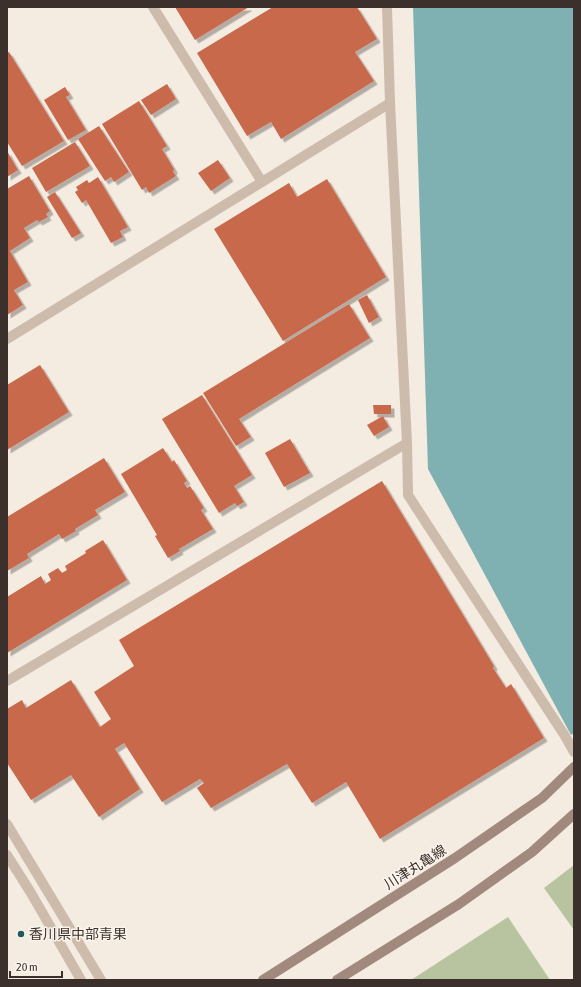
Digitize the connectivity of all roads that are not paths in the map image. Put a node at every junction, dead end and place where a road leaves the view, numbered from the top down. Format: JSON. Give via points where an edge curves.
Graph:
{"nodes":[{"id":1,"x":153,"y":7,"type":"edge"},
{"id":2,"x":387,"y":7,"type":"edge"},
{"id":3,"x":390,"y":103,"type":"junction"},
{"id":4,"x":262,"y":182,"type":"junction"},
{"id":5,"x":7,"y":338,"type":"edge"},
{"id":6,"x":407,"y":443,"type":"junction"},
{"id":7,"x":7,"y":681,"type":"edge"},
{"id":8,"x":574,"y":752,"type":"edge"},
{"id":9,"x":574,"y":767,"type":"edge"},
{"id":10,"x":574,"y":814,"type":"edge"},
{"id":11,"x":7,"y":824,"type":"edge"},
{"id":12,"x":7,"y":855,"type":"edge"},
{"id":13,"x":81,"y":980,"type":"edge"},
{"id":14,"x":101,"y":980,"type":"edge"},
{"id":15,"x":263,"y":980,"type":"edge"},
{"id":16,"x":337,"y":980,"type":"edge"}],
"edges":[{"from":1,"to":4,"type":"street"},
{"from":2,"to":3,"type":"street"},
{"from":3,"to":4,"type":"street"},
{"from":3,"to":6,"type":"street"},
{"from":4,"to":5,"type":"street"},
{"from":6,"to":7,"type":"street"},
{"from":6,"to":8,"type":"street","via":[[408,495]]},
{"from":9,"to":15,"type":"main road","name":"川津丸亀線","via":[[542,798],[468,850]]},
{"from":10,"to":16,"type":"main road","via":[[532,852],[459,904]]},
{"from":11,"to":14,"type":"street"},
{"from":12,"to":13,"type":"street"}]}
